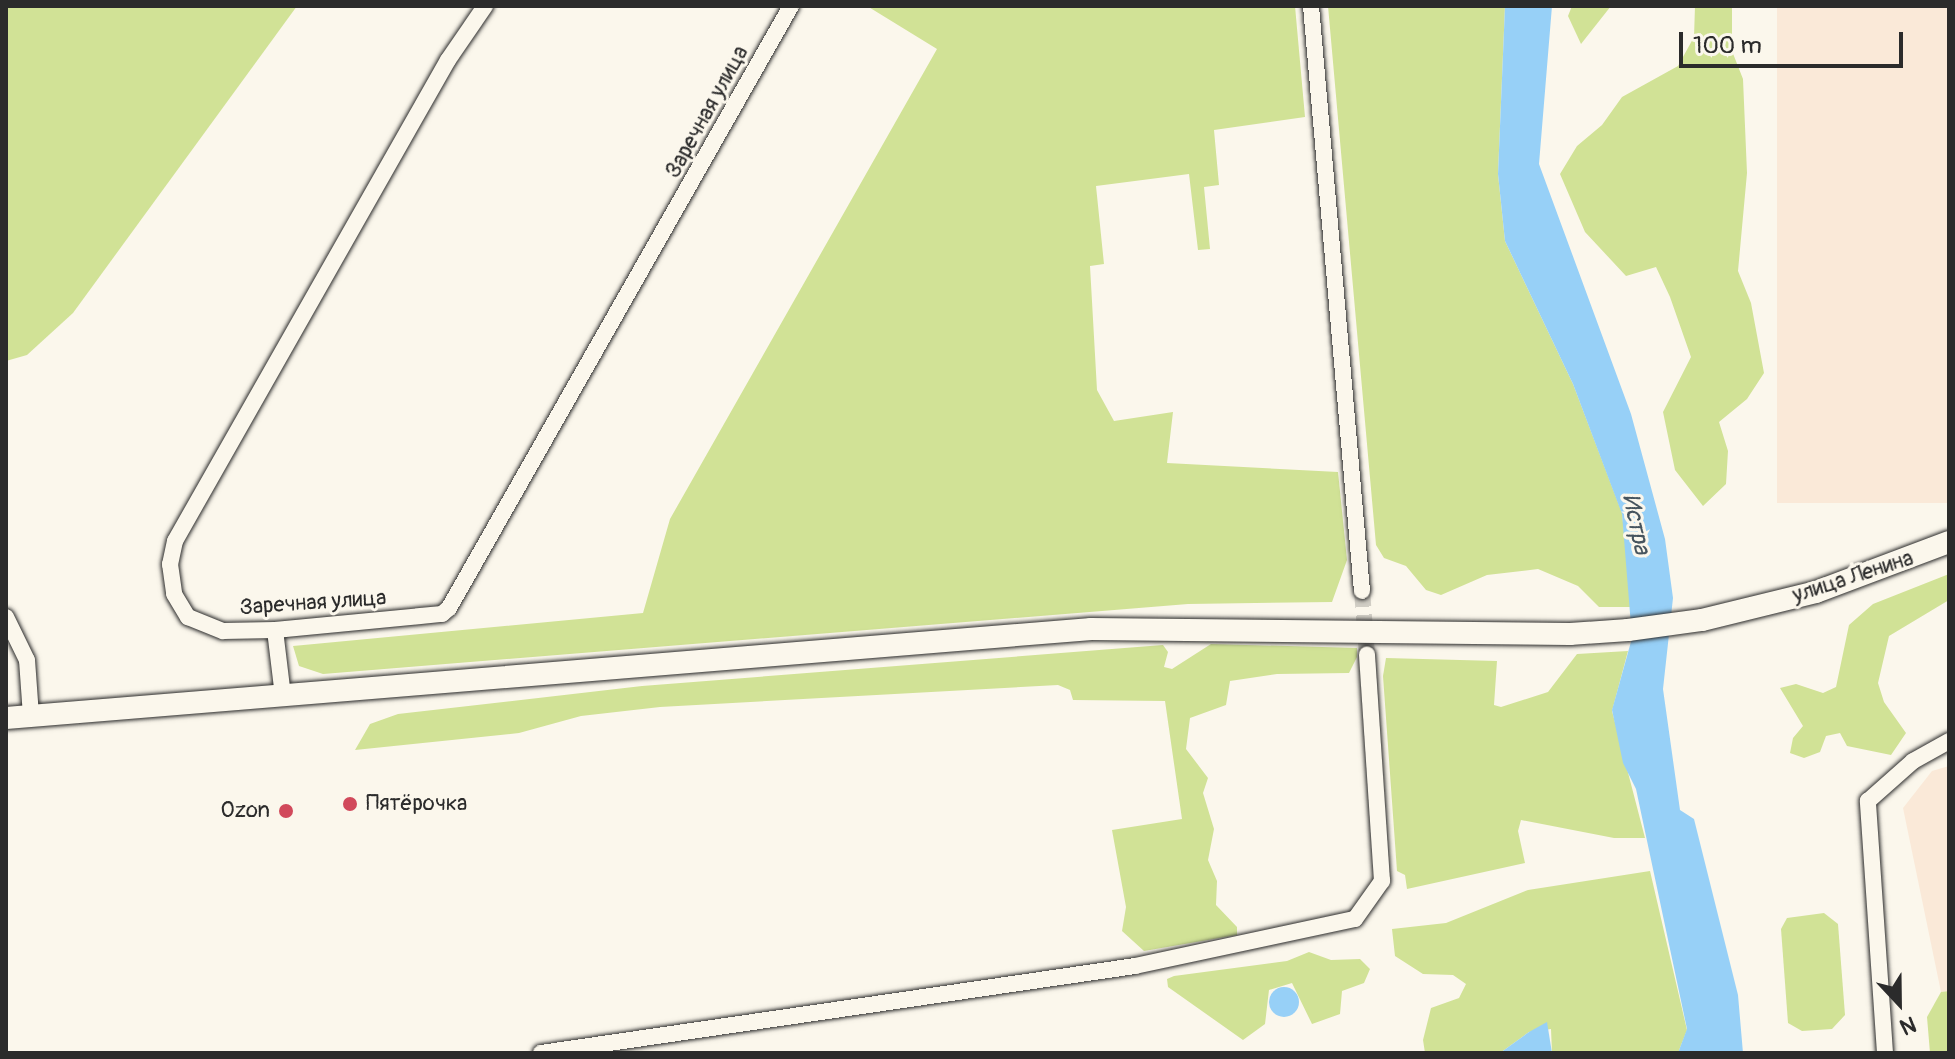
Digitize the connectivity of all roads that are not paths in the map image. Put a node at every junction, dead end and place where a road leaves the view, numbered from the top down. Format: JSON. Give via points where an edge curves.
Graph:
{"nodes":[{"id":1,"x":485,"y":6,"type":"edge"},
{"id":2,"x":791,"y":6,"type":"edge"},
{"id":3,"x":1311,"y":6,"type":"edge"},
{"id":4,"x":1945,"y":545,"type":"edge"},
{"id":5,"x":1362,"y":591,"type":"tunnel mouth"},
{"id":6,"x":6,"y":617,"type":"edge"},
{"id":7,"x":275,"y":630,"type":"junction"},
{"id":8,"x":1367,"y":654,"type":"tunnel mouth"},
{"id":9,"x":283,"y":696,"type":"junction"},
{"id":10,"x":31,"y":716,"type":"junction"},
{"id":11,"x":6,"y":718,"type":"edge"},
{"id":12,"x":1949,"y":741,"type":"edge"},
{"id":13,"x":541,"y":1053,"type":"edge"},
{"id":14,"x":1885,"y":1053,"type":"edge"}],
"edges":[{"from":1,"to":7,"type":"street","name":"Заречная улица","via":[[448,60],[175,541],[170,564],[174,594],[188,617],[223,631]]},
{"from":2,"to":7,"type":"street","name":"Заречная улица","via":[[449,608],[442,614]]},
{"from":3,"to":5,"type":"street"},
{"from":4,"to":9,"type":"main road","name":"улица Ленина","via":[[1756,608],[1628,630],[1091,629]]},
{"from":6,"to":10,"type":"street","via":[[27,660]]},
{"from":7,"to":9,"type":"street"},
{"from":8,"to":13,"type":"street","via":[[1382,881],[1355,919],[1135,966]]},
{"from":9,"to":10,"type":"main road","name":"улица Ленина"},
{"from":10,"to":11,"type":"main road","name":"улица Ленина"},
{"from":12,"to":14,"type":"street","via":[[1913,761],[1868,801]]}]}
